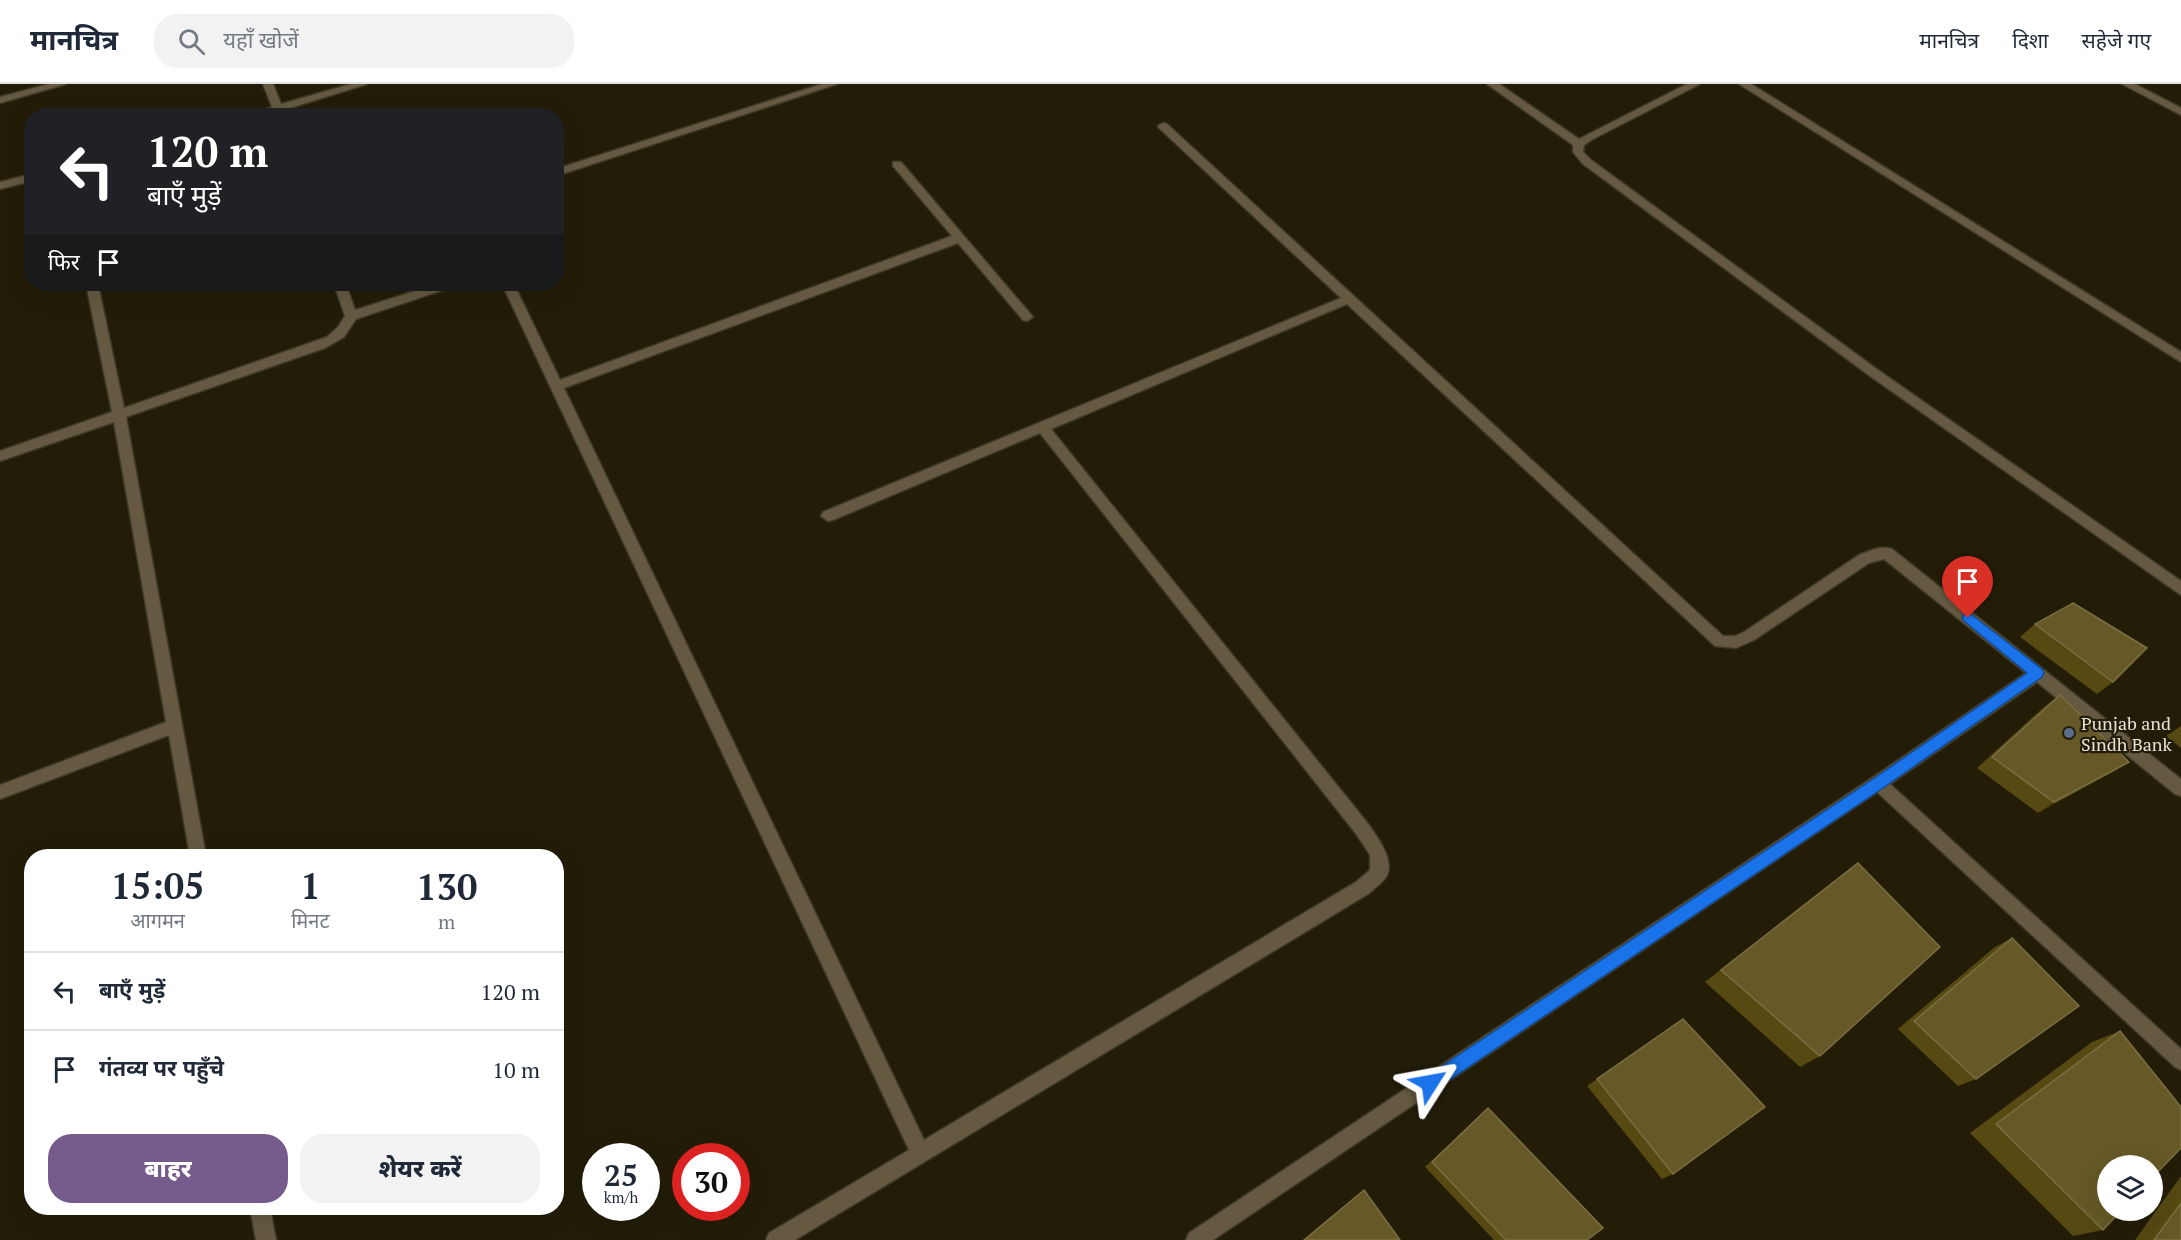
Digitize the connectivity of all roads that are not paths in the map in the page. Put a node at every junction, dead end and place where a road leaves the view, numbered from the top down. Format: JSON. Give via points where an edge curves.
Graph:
{"nodes":[{"id":1,"x":61,"y":84,"type":"edge"},
{"id":2,"x":268,"y":84,"type":"edge"},
{"id":3,"x":362,"y":84,"type":"edge"},
{"id":4,"x":832,"y":84,"type":"edge"},
{"id":5,"x":1492,"y":84,"type":"edge"},
{"id":6,"x":1695,"y":84,"type":"edge"},
{"id":7,"x":1744,"y":84,"type":"edge"},
{"id":8,"x":2127,"y":84,"type":"edge"},
{"id":9,"x":0,"y":100,"type":"edge"},
{"id":10,"x":277,"y":108,"type":"edge"},
{"id":11,"x":291,"y":108,"type":"edge"},
{"id":12,"x":2181,"y":112,"type":"edge"},
{"id":13,"x":1162,"y":126,"type":"dead end"},
{"id":14,"x":1579,"y":144,"type":"junction"},
{"id":15,"x":897,"y":164,"type":"dead end"},
{"id":16,"x":564,"y":170,"type":"edge"},
{"id":17,"x":24,"y":179,"type":"edge"},
{"id":18,"x":0,"y":186,"type":"edge"},
{"id":19,"x":959,"y":238,"type":"junction"},
{"id":20,"x":93,"y":291,"type":"edge"},
{"id":21,"x":342,"y":291,"type":"edge"},
{"id":22,"x":427,"y":291,"type":"edge"},
{"id":23,"x":511,"y":291,"type":"edge"},
{"id":24,"x":1349,"y":299,"type":"junction"},
{"id":25,"x":351,"y":316,"type":"junction"},
{"id":26,"x":1027,"y":317,"type":"dead end"},
{"id":27,"x":2181,"y":358,"type":"edge"},
{"id":28,"x":556,"y":386,"type":"junction"},
{"id":29,"x":119,"y":415,"type":"junction"},
{"id":30,"x":1042,"y":427,"type":"junction"},
{"id":31,"x":0,"y":456,"type":"edge"},
{"id":32,"x":828,"y":516,"type":"dead end"},
{"id":33,"x":2181,"y":589,"type":"edge"},
{"id":34,"x":2037,"y":673,"type":"junction"},
{"id":35,"x":175,"y":726,"type":"junction"},
{"id":36,"x":1878,"y":783,"type":"junction"},
{"id":37,"x":2181,"y":789,"type":"edge"},
{"id":38,"x":0,"y":792,"type":"edge"},
{"id":39,"x":197,"y":849,"type":"edge"},
{"id":40,"x":2181,"y":1061,"type":"edge"},
{"id":41,"x":920,"y":1153,"type":"junction"},
{"id":42,"x":261,"y":1215,"type":"edge"},
{"id":43,"x":266,"y":1240,"type":"edge"},
{"id":44,"x":776,"y":1240,"type":"edge"},
{"id":45,"x":1196,"y":1240,"type":"edge"}],
"edges":[{"from":1,"to":9,"type":"street"},
{"from":2,"to":10,"type":"street"},
{"from":3,"to":11,"type":"street"},
{"from":4,"to":16,"type":"street"},
{"from":5,"to":14,"type":"street"},
{"from":6,"to":14,"type":"street"},
{"from":7,"to":27,"type":"street"},
{"from":8,"to":12,"type":"street"},
{"from":13,"to":24,"type":"street"},
{"from":14,"to":33,"type":"street","via":[[1578,152],[1587,162],[1874,373]]},
{"from":15,"to":19,"type":"street"},
{"from":17,"to":18,"type":"street"},
{"from":19,"to":26,"type":"street"},
{"from":19,"to":28,"type":"street"},
{"from":20,"to":29,"type":"street"},
{"from":21,"to":25,"type":"street"},
{"from":22,"to":25,"type":"street"},
{"from":23,"to":28,"type":"street"},
{"from":24,"to":30,"type":"street"},
{"from":24,"to":34,"type":"street","via":[[1719,642],[1736,642],[1749,636],[1864,559],[1887,553]]},
{"from":25,"to":29,"type":"street","via":[[345,330],[335,339]]},
{"from":28,"to":41,"type":"street"},
{"from":29,"to":31,"type":"street"},
{"from":29,"to":35,"type":"street"},
{"from":30,"to":32,"type":"street"},
{"from":30,"to":41,"type":"street","via":[[1364,830],[1378,853],[1379,873],[1362,888]]},
{"from":34,"to":36,"type":"street"},
{"from":34,"to":37,"type":"street"},
{"from":35,"to":38,"type":"street"},
{"from":35,"to":39,"type":"street"},
{"from":36,"to":40,"type":"street"},
{"from":36,"to":45,"type":"street"},
{"from":41,"to":44,"type":"street"},
{"from":42,"to":43,"type":"street"}]}
